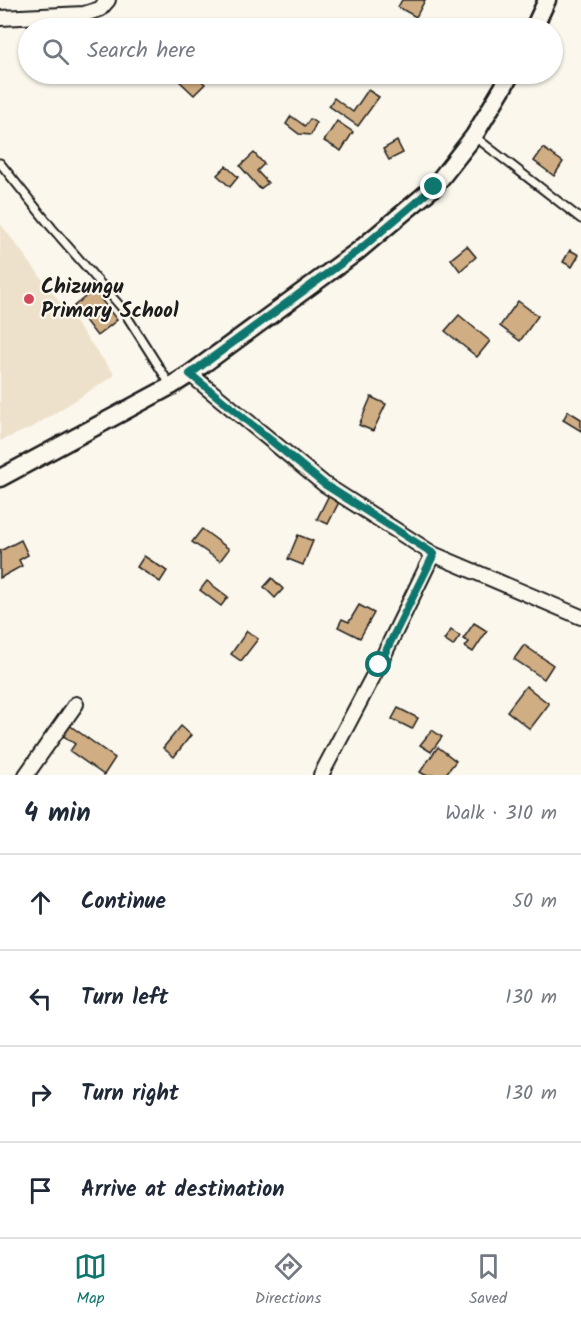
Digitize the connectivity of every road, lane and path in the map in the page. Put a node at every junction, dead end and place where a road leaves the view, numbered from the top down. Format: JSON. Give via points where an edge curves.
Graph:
{"nodes":[{"id":1,"x":108,"y":0,"type":"edge"},
{"id":2,"x":547,"y":0,"type":"edge"},
{"id":3,"x":0,"y":18,"type":"edge"},
{"id":4,"x":539,"y":18,"type":"edge"},
{"id":5,"x":505,"y":84,"type":"edge"},
{"id":6,"x":474,"y":136,"type":"junction"},
{"id":7,"x":0,"y":163,"type":"edge"},
{"id":8,"x":581,"y":219,"type":"edge"},
{"id":9,"x":190,"y":374,"type":"junction"},
{"id":10,"x":171,"y":386,"type":"junction"},
{"id":11,"x":0,"y":478,"type":"edge"},
{"id":12,"x":434,"y":554,"type":"junction"},
{"id":13,"x":581,"y":617,"type":"edge"},
{"id":14,"x":76,"y":704,"type":"dead end"},
{"id":15,"x":26,"y":775,"type":"edge"},
{"id":16,"x":321,"y":775,"type":"edge"}],
"edges":[{"from":1,"to":3,"type":"street","via":[[100,9],[84,14]]},
{"from":2,"to":4,"type":"street"},
{"from":5,"to":6,"type":"street"},
{"from":6,"to":8,"type":"lane"},
{"from":6,"to":9,"type":"street","via":[[434,187],[358,251]]},
{"from":7,"to":10,"type":"lane","via":[[121,307]]},
{"from":9,"to":10,"type":"street"},
{"from":9,"to":12,"type":"street","via":[[324,484]]},
{"from":10,"to":11,"type":"street"},
{"from":12,"to":13,"type":"street"},
{"from":12,"to":16,"type":"street"},
{"from":14,"to":15,"type":"street"}]}
